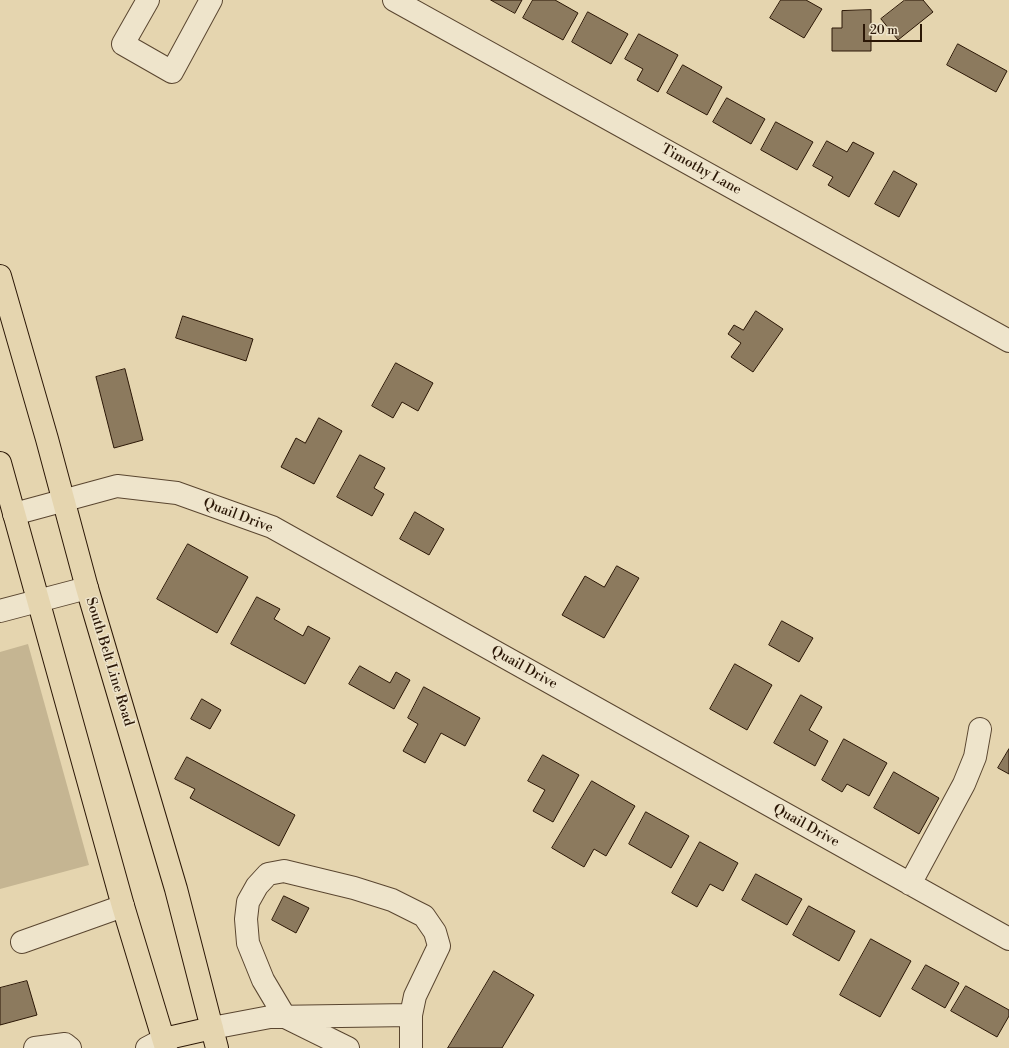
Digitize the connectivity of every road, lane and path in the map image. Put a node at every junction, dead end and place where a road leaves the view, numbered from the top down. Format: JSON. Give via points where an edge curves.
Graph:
{"nodes":[{"id":1,"x":148,"y":0,"type":"edge"},
{"id":2,"x":211,"y":0,"type":"edge"},
{"id":3,"x":394,"y":0,"type":"edge"},
{"id":4,"x":0,"y":276,"type":"edge"},
{"id":5,"x":1009,"y":341,"type":"edge"},
{"id":6,"x":0,"y":463,"type":"edge"},
{"id":7,"x":63,"y":501,"type":"junction"},
{"id":8,"x":14,"y":514,"type":"junction"},
{"id":9,"x":87,"y":588,"type":"junction"},
{"id":10,"x":38,"y":601,"type":"junction"},
{"id":11,"x":0,"y":612,"type":"edge"},
{"id":12,"x":980,"y":729,"type":"dead end"},
{"id":13,"x":910,"y":884,"type":"junction"},
{"id":14,"x":123,"y":906,"type":"junction"},
{"id":15,"x":1009,"y":939,"type":"edge"},
{"id":16,"x":22,"y":942,"type":"dead end"},
{"id":17,"x":411,"y":1016,"type":"junction"},
{"id":18,"x":285,"y":1017,"type":"junction"},
{"id":19,"x":214,"y":1038,"type":"edge"},
{"id":20,"x":159,"y":1045,"type":"edge"},
{"id":21,"x":35,"y":1048,"type":"edge"},
{"id":22,"x":70,"y":1048,"type":"edge"},
{"id":23,"x":348,"y":1048,"type":"edge"},
{"id":24,"x":411,"y":1048,"type":"edge"}],
"edges":[{"from":1,"to":2,"type":"street","via":[[123,44],[172,72]]},
{"from":3,"to":5,"type":"street","name":"Timothy Lane"},
{"from":4,"to":7,"type":"main road","name":"South Belt Line Road"},
{"from":6,"to":8,"type":"main road"},
{"from":7,"to":8,"type":"street","name":"Quail Drive"},
{"from":7,"to":9,"type":"main road","name":"South Belt Line Road"},
{"from":7,"to":13,"type":"street","name":"Quail Drive","via":[[117,486],[177,493],[272,528]]},
{"from":8,"to":10,"type":"main road"},
{"from":9,"to":10,"type":"street"},
{"from":9,"to":19,"type":"main road","name":"South Belt Line Road","via":[[176,889]]},
{"from":10,"to":11,"type":"street"},
{"from":10,"to":14,"type":"main road"},
{"from":12,"to":13,"type":"street","via":[[975,757],[964,784]]},
{"from":13,"to":15,"type":"street","name":"Quail Drive"},
{"from":14,"to":16,"type":"street"},
{"from":14,"to":20,"type":"main road"},
{"from":17,"to":18,"type":"street"},
{"from":17,"to":18,"type":"street","via":[[415,996],[439,946],[435,932],[424,916],[392,900],[284,871],[268,874],[257,886],[248,902],[246,919],[248,943],[263,980]]},
{"from":17,"to":24,"type":"street"},
{"from":18,"to":19,"type":"street","via":[[270,1017]]},
{"from":18,"to":23,"type":"street"},
{"from":19,"to":20,"type":"main road"},
{"from":21,"to":22,"type":"street","via":[[65,1044]]}]}
